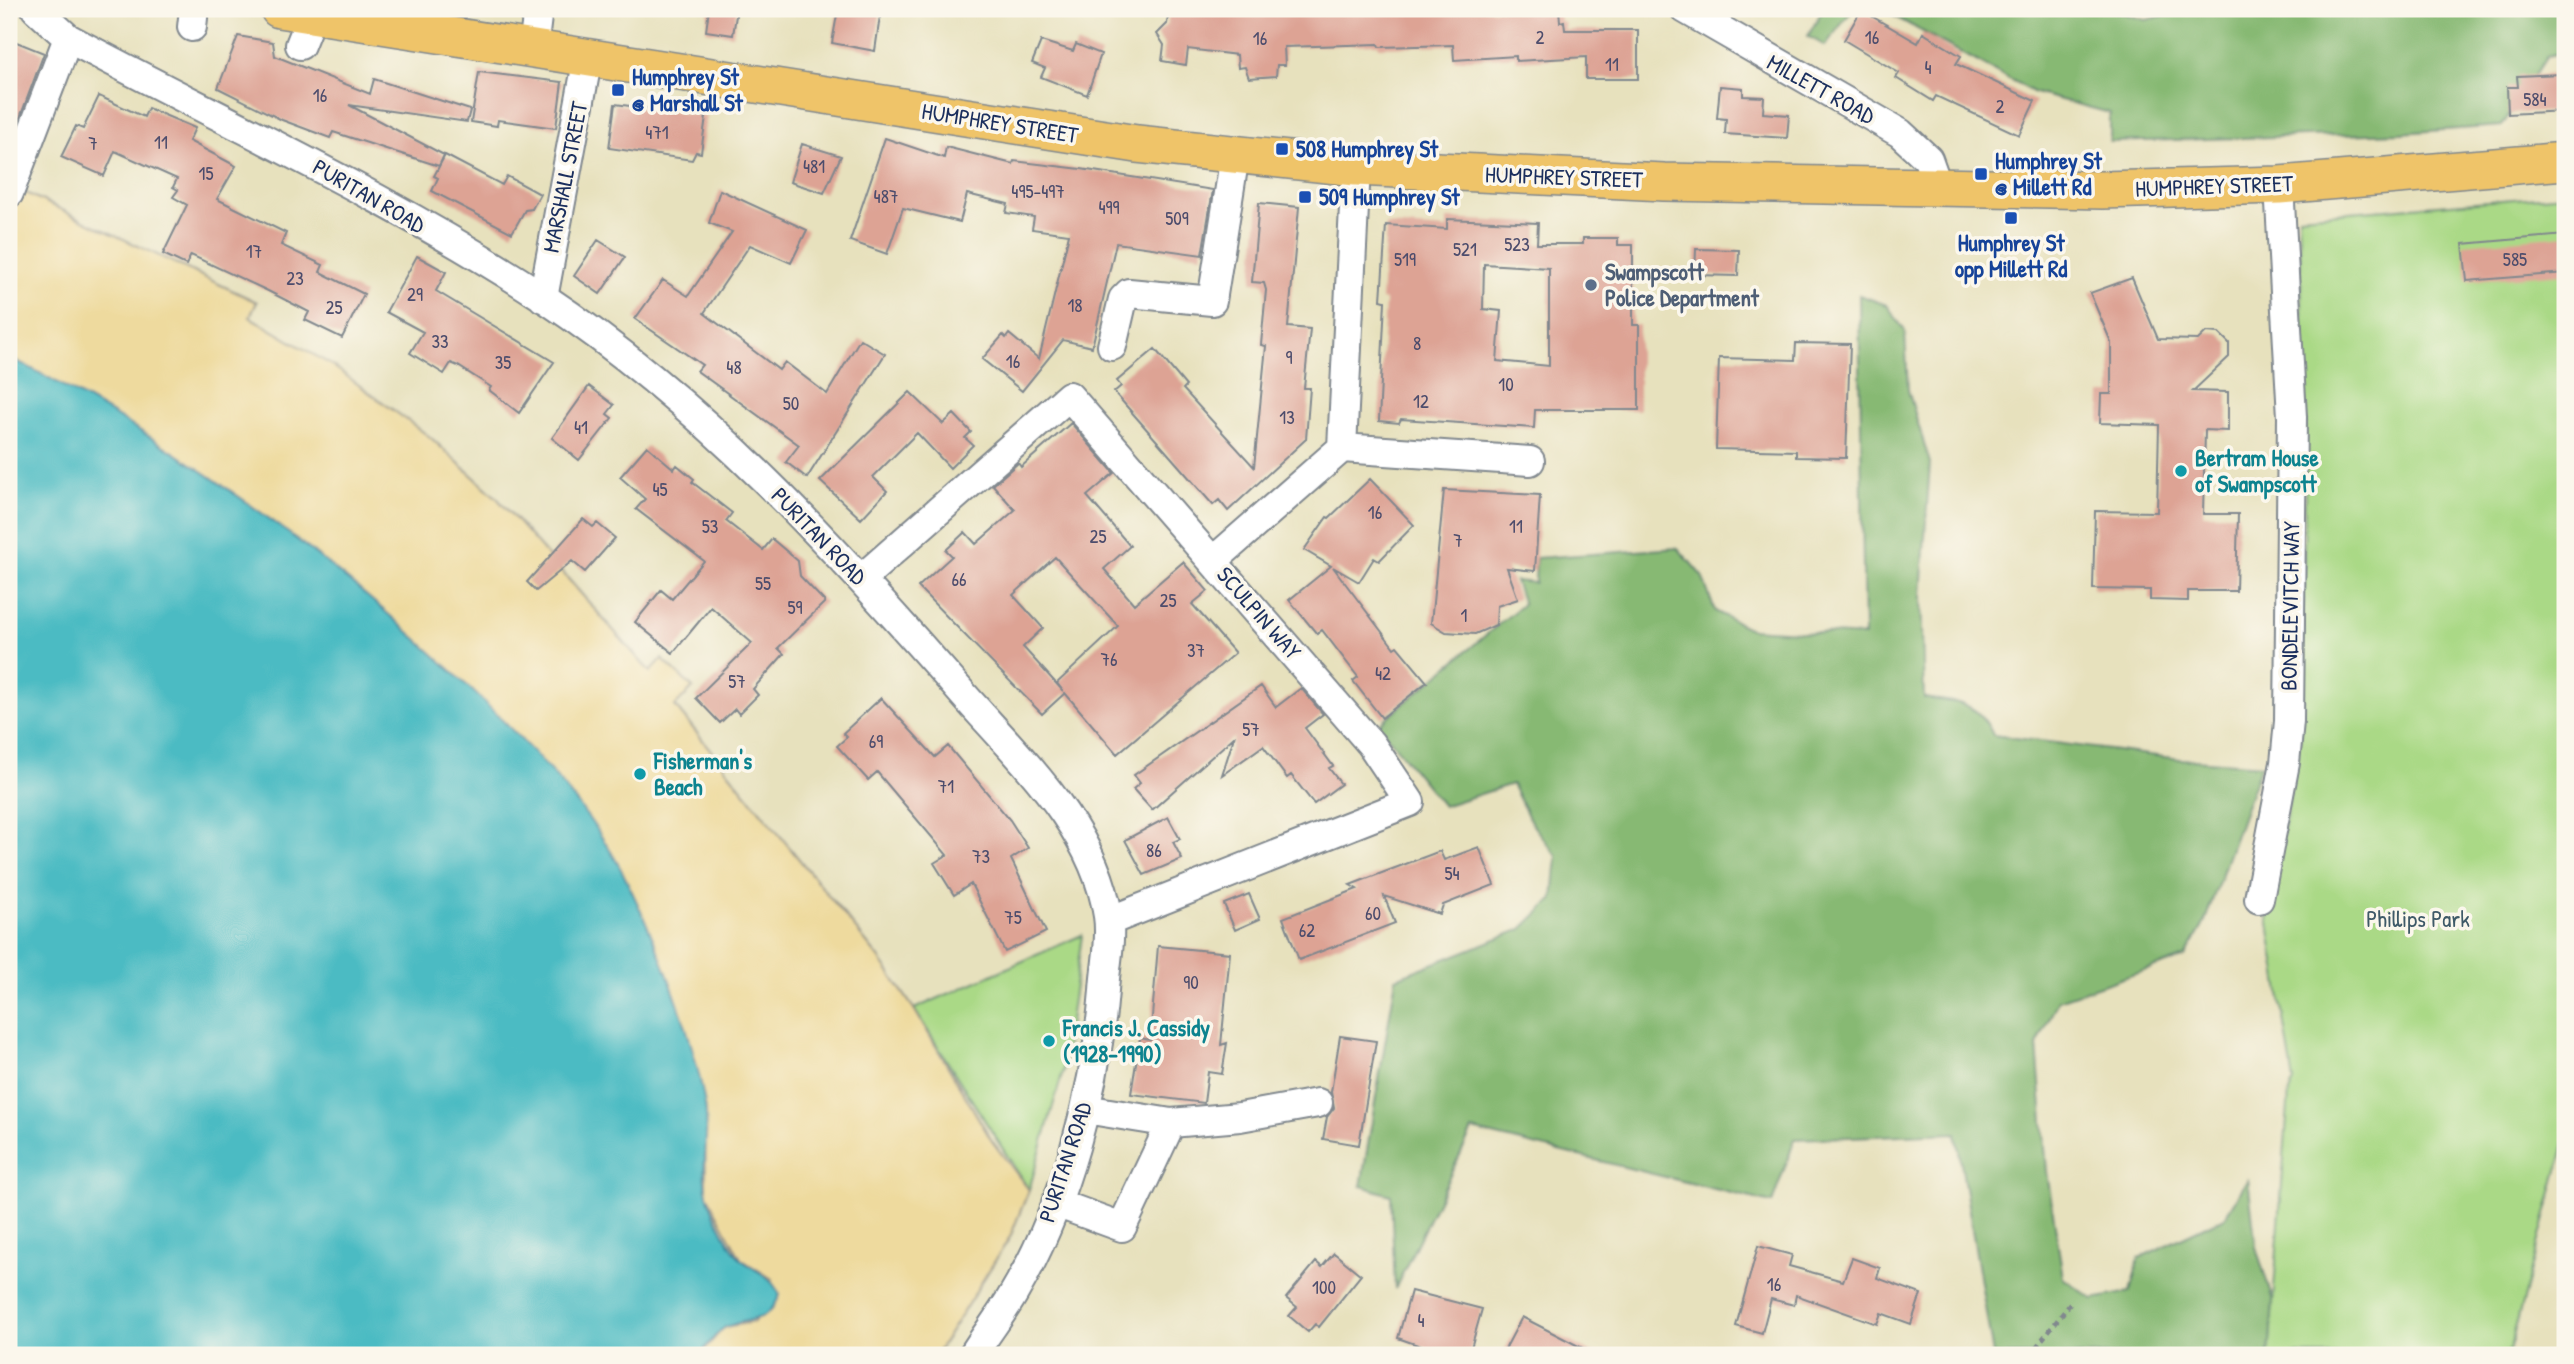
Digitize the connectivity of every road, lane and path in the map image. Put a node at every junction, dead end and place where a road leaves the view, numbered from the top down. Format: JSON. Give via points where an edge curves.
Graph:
{"nodes":[{"id":1,"x":36,"y":9,"type":"edge"},
{"id":2,"x":538,"y":9,"type":"edge"},
{"id":3,"x":1685,"y":9,"type":"edge"},
{"id":4,"x":297,"y":23,"type":"edge"},
{"id":5,"x":68,"y":38,"type":"junction"},
{"id":6,"x":533,"y":49,"type":"junction"},
{"id":7,"x":588,"y":57,"type":"junction"},
{"id":8,"x":1235,"y":155,"type":"junction"},
{"id":9,"x":2565,"y":161,"type":"edge"},
{"id":10,"x":1356,"y":167,"type":"junction"},
{"id":11,"x":2279,"y":185,"type":"junction"},
{"id":12,"x":1938,"y":187,"type":"junction"},
{"id":13,"x":9,"y":193,"type":"edge"},
{"id":14,"x":543,"y":298,"type":"junction"},
{"id":15,"x":1112,"y":346,"type":"dead end"},
{"id":16,"x":1342,"y":448,"type":"junction"},
{"id":17,"x":1530,"y":461,"type":"dead end"},
{"id":18,"x":1214,"y":560,"type":"junction"},
{"id":19,"x":861,"y":579,"type":"junction"},
{"id":20,"x":2259,"y":899,"type":"dead end"},
{"id":21,"x":1109,"y":921,"type":"junction"},
{"id":22,"x":1318,"y":1102,"type":"dead end"},
{"id":23,"x":1085,"y":1109,"type":"junction"},
{"id":24,"x":1171,"y":1123,"type":"junction"},
{"id":25,"x":1055,"y":1203,"type":"junction"},
{"id":26,"x":2070,"y":1304,"type":"dead end"},
{"id":27,"x":976,"y":1354,"type":"edge"},
{"id":28,"x":2030,"y":1355,"type":"edge"}],
"edges":[{"from":1,"to":5,"type":"street","name":"PURITAN ROAD"},
{"from":2,"to":6,"type":"street"},
{"from":3,"to":12,"type":"street","name":"MILLETT ROAD","via":[[1899,133],[1928,159]]},
{"from":4,"to":6,"type":"main road","name":"HUMPHREY STREET"},
{"from":5,"to":13,"type":"street"},
{"from":5,"to":14,"type":"street","name":"PURITAN ROAD","via":[[175,81],[267,128],[367,194]]},
{"from":6,"to":7,"type":"main road","name":"HUMPHREY STREET"},
{"from":7,"to":8,"type":"main road","name":"HUMPHREY STREET","via":[[1111,140]]},
{"from":7,"to":14,"type":"street","name":"MARSHALL STREET"},
{"from":8,"to":10,"type":"main road","name":"HUMPHREY STREET"},
{"from":8,"to":15,"type":"street","via":[[1212,301],[1129,293],[1123,299]]},
{"from":9,"to":11,"type":"main road","name":"HUMPHREY STREET"},
{"from":10,"to":12,"type":"main road","name":"HUMPHREY STREET","via":[[1650,181]]},
{"from":10,"to":16,"type":"street"},
{"from":11,"to":12,"type":"main road","name":"HUMPHREY STREET","via":[[2102,190]]},
{"from":11,"to":20,"type":"street","name":"BONDELEVITCH WAY","via":[[2292,417],[2289,721]]},
{"from":14,"to":19,"type":"street","name":"PURITAN ROAD","via":[[662,386],[731,445]]},
{"from":16,"to":17,"type":"street"},
{"from":16,"to":18,"type":"street"},
{"from":18,"to":19,"type":"street","name":"SCULPIN WAY","via":[[1069,396]]},
{"from":18,"to":21,"type":"street","name":"SCULPIN WAY","via":[[1371,744],[1410,802]]},
{"from":19,"to":21,"type":"street","name":"PURITAN ROAD","via":[[1028,769],[1077,832],[1100,882]]},
{"from":21,"to":23,"type":"street","name":"PURITAN ROAD","via":[[1101,1018]]},
{"from":22,"to":24,"type":"street","via":[[1240,1117]]},
{"from":23,"to":24,"type":"street"},
{"from":23,"to":25,"type":"street","name":"PURITAN ROAD"},
{"from":24,"to":25,"type":"street","via":[[1122,1227]]},
{"from":25,"to":27,"type":"street","name":"PURITAN ROAD","via":[[1016,1291]]},
{"from":26,"to":28,"type":"path"}]}
